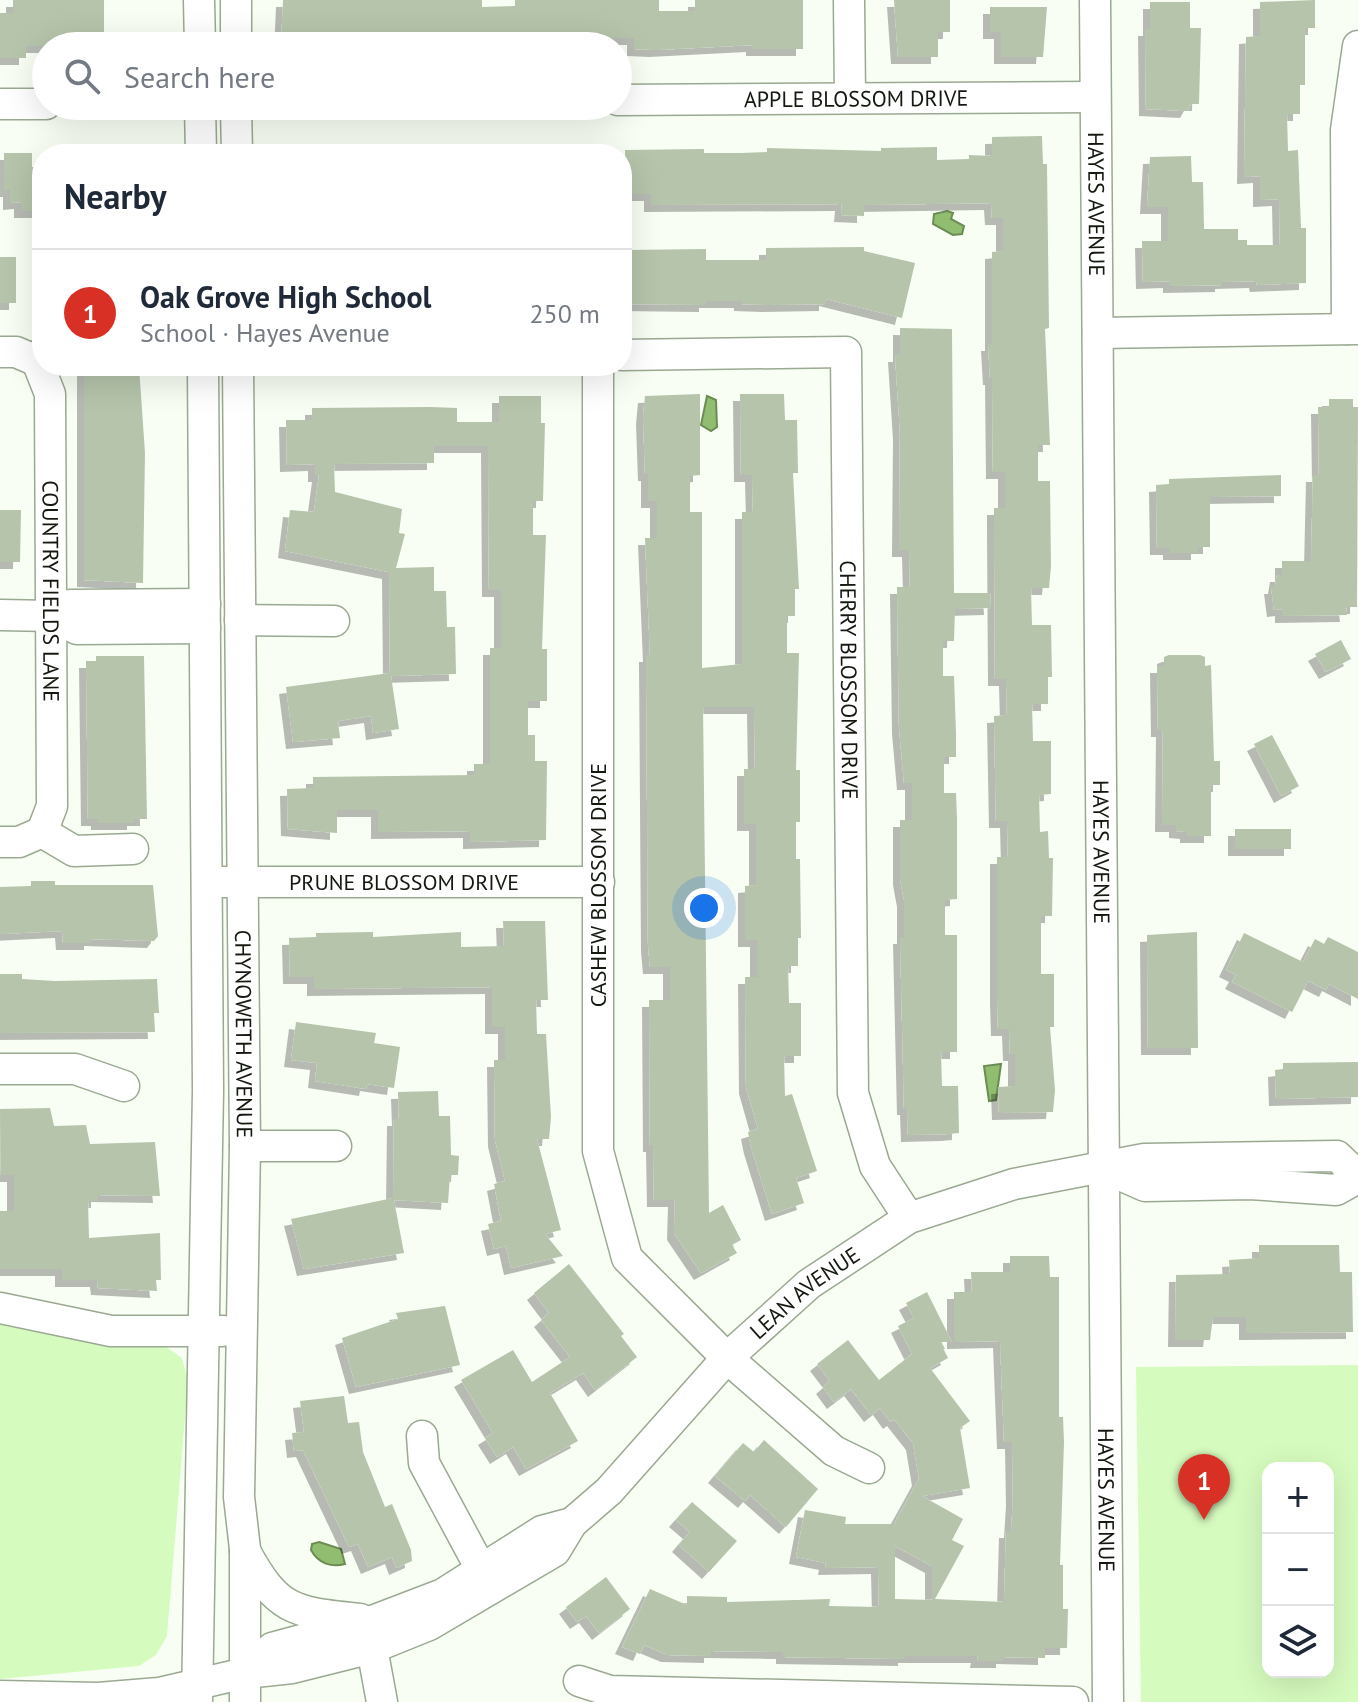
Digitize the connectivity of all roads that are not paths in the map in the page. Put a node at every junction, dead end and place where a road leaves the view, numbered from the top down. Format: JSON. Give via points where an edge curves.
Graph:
{"nodes":[{"id":1,"x":199,"y":0,"type":"edge"},
{"id":2,"x":236,"y":0,"type":"edge"},
{"id":3,"x":849,"y":0,"type":"edge"},
{"id":4,"x":1095,"y":0,"type":"edge"},
{"id":5,"x":200,"y":32,"type":"edge"},
{"id":6,"x":236,"y":32,"type":"edge"},
{"id":7,"x":1358,"y":46,"type":"edge"},
{"id":8,"x":1095,"y":97,"type":"junction"},
{"id":9,"x":850,"y":98,"type":"junction"},
{"id":10,"x":632,"y":100,"type":"edge"},
{"id":11,"x":0,"y":104,"type":"edge"},
{"id":12,"x":32,"y":104,"type":"edge"},
{"id":13,"x":200,"y":120,"type":"edge"},
{"id":14,"x":236,"y":120,"type":"edge"},
{"id":15,"x":201,"y":144,"type":"edge"},
{"id":16,"x":237,"y":144,"type":"edge"},
{"id":17,"x":1352,"y":329,"type":"edge"},
{"id":18,"x":1098,"y":333,"type":"junction"},
{"id":19,"x":0,"y":352,"type":"edge"},
{"id":20,"x":32,"y":355,"type":"edge"},
{"id":21,"x":632,"y":355,"type":"edge"},
{"id":22,"x":45,"y":376,"type":"edge"},
{"id":23,"x":203,"y":376,"type":"edge"},
{"id":24,"x":238,"y":376,"type":"edge"},
{"id":25,"x":598,"y":376,"type":"edge"},
{"id":26,"x":0,"y":615,"type":"edge"},
{"id":27,"x":53,"y":616,"type":"junction"},
{"id":28,"x":205,"y":616,"type":"junction"},
{"id":29,"x":240,"y":620,"type":"junction"},
{"id":30,"x":334,"y":621,"type":"dead end"},
{"id":31,"x":42,"y":832,"type":"junction"},
{"id":32,"x":0,"y":842,"type":"edge"},
{"id":33,"x":133,"y":849,"type":"dead end"},
{"id":34,"x":208,"y":882,"type":"junction"},
{"id":35,"x":242,"y":882,"type":"junction"},
{"id":36,"x":599,"y":882,"type":"junction"},
{"id":37,"x":0,"y":1069,"type":"edge"},
{"id":38,"x":124,"y":1086,"type":"dead end"},
{"id":39,"x":245,"y":1146,"type":"junction"},
{"id":40,"x":336,"y":1146,"type":"dead end"},
{"id":41,"x":1104,"y":1168,"type":"junction"},
{"id":42,"x":1358,"y":1177,"type":"edge"},
{"id":43,"x":909,"y":1218,"type":"junction"},
{"id":44,"x":0,"y":1308,"type":"edge"},
{"id":45,"x":205,"y":1331,"type":"junction"},
{"id":46,"x":241,"y":1331,"type":"junction"},
{"id":47,"x":727,"y":1358,"type":"junction"},
{"id":48,"x":422,"y":1436,"type":"dead end"},
{"id":49,"x":869,"y":1468,"type":"dead end"},
{"id":50,"x":572,"y":1523,"type":"junction"},
{"id":51,"x":245,"y":1549,"type":"junction"},
{"id":52,"x":481,"y":1569,"type":"junction"},
{"id":53,"x":373,"y":1634,"type":"junction"},
{"id":54,"x":579,"y":1681,"type":"dead end"},
{"id":55,"x":245,"y":1688,"type":"edge"},
{"id":56,"x":197,"y":1694,"type":"edge"},
{"id":57,"x":0,"y":1696,"type":"edge"},
{"id":58,"x":862,"y":1699,"type":"edge"},
{"id":59,"x":382,"y":1702,"type":"edge"},
{"id":60,"x":1073,"y":1702,"type":"edge"},
{"id":61,"x":1108,"y":1702,"type":"edge"}],
"edges":[{"from":1,"to":5,"type":"street"},
{"from":2,"to":6,"type":"street"},
{"from":3,"to":9,"type":"street"},
{"from":4,"to":8,"type":"street","name":"HAYES AVENUE"},
{"from":7,"to":17,"type":"street","via":[[1346,130]]},
{"from":8,"to":9,"type":"street","name":"APPLE BLOSSOM DRIVE"},
{"from":8,"to":18,"type":"street","name":"HAYES AVENUE"},
{"from":9,"to":10,"type":"street","name":"APPLE BLOSSOM DRIVE"},
{"from":11,"to":12,"type":"street"},
{"from":13,"to":15,"type":"street"},
{"from":14,"to":16,"type":"street"},
{"from":17,"to":18,"type":"street"},
{"from":18,"to":41,"type":"street","name":"HAYES AVENUE"},
{"from":19,"to":20,"type":"street"},
{"from":21,"to":43,"type":"street","name":"CHERRY BLOSSOM DRIVE","via":[[846,352],[853,1093],[875,1166]]},
{"from":22,"to":27,"type":"street","name":"COUNTRY FIELDS LANE","via":[[50,394]]},
{"from":23,"to":28,"type":"street","name":"CHYNOWETH AVENUE"},
{"from":24,"to":29,"type":"street","name":"CHYNOWETH AVENUE"},
{"from":25,"to":36,"type":"street","name":"CASHEW BLOSSOM DRIVE"},
{"from":26,"to":27,"type":"street"},
{"from":27,"to":28,"type":"street","via":[[77,629]]},
{"from":27,"to":31,"type":"street","name":"COUNTRY FIELDS LANE","via":[[52,806]]},
{"from":28,"to":34,"type":"street","name":"CHYNOWETH AVENUE"},
{"from":29,"to":30,"type":"street"},
{"from":29,"to":35,"type":"street","name":"CHYNOWETH AVENUE"},
{"from":31,"to":32,"type":"street","via":[[19,842]]},
{"from":31,"to":33,"type":"street","via":[[74,851]]},
{"from":34,"to":35,"type":"street","name":"PRUNE BLOSSOM DRIVE"},
{"from":34,"to":45,"type":"street","name":"CHYNOWETH AVENUE"},
{"from":35,"to":36,"type":"street","name":"PRUNE BLOSSOM DRIVE"},
{"from":35,"to":39,"type":"street","name":"CHYNOWETH AVENUE"},
{"from":36,"to":47,"type":"street","name":"CASHEW BLOSSOM DRIVE","via":[[598,1151],[627,1258]]},
{"from":37,"to":38,"type":"street","via":[[75,1069]]},
{"from":39,"to":40,"type":"street"},
{"from":39,"to":46,"type":"street","name":"CHYNOWETH AVENUE"},
{"from":41,"to":42,"type":"street","via":[[1145,1186],[1250,1184],[1336,1190]]},
{"from":41,"to":43,"type":"street","name":"LEAN AVENUE","via":[[1014,1184]]},
{"from":41,"to":61,"type":"street","name":"HAYES AVENUE"},
{"from":43,"to":47,"type":"street","name":"LEAN AVENUE","via":[[809,1284]]},
{"from":44,"to":45,"type":"street","via":[[111,1331]]},
{"from":45,"to":46,"type":"street"},
{"from":45,"to":56,"type":"street","name":"CHYNOWETH AVENUE"},
{"from":46,"to":51,"type":"street","name":"CHYNOWETH AVENUE","via":[[239,1497]]},
{"from":47,"to":49,"type":"street","name":"CASHEW BLOSSOM DRIVE","via":[[834,1451]]},
{"from":47,"to":50,"type":"street","name":"LEAN AVENUE","via":[[609,1491]]},
{"from":48,"to":52,"type":"street","via":[[424,1463]]},
{"from":50,"to":52,"type":"street","name":"LEAN AVENUE","via":[[542,1531]]},
{"from":50,"to":53,"type":"street","name":"LEAN AVENUE","via":[[555,1551],[508,1581],[429,1625]]},
{"from":51,"to":53,"type":"street","via":[[262,1582],[288,1606]]},
{"from":51,"to":55,"type":"street","name":"CHYNOWETH AVENUE"},
{"from":52,"to":53,"type":"street","name":"LEAN AVENUE"},
{"from":53,"to":55,"type":"street","name":"LEAN AVENUE"},
{"from":53,"to":59,"type":"street"},
{"from":54,"to":58,"type":"street","via":[[610,1691]]},
{"from":55,"to":56,"type":"street","name":"LEAN AVENUE"},
{"from":56,"to":57,"type":"street","name":"LEAN AVENUE"},
{"from":58,"to":60,"type":"street"}]}
